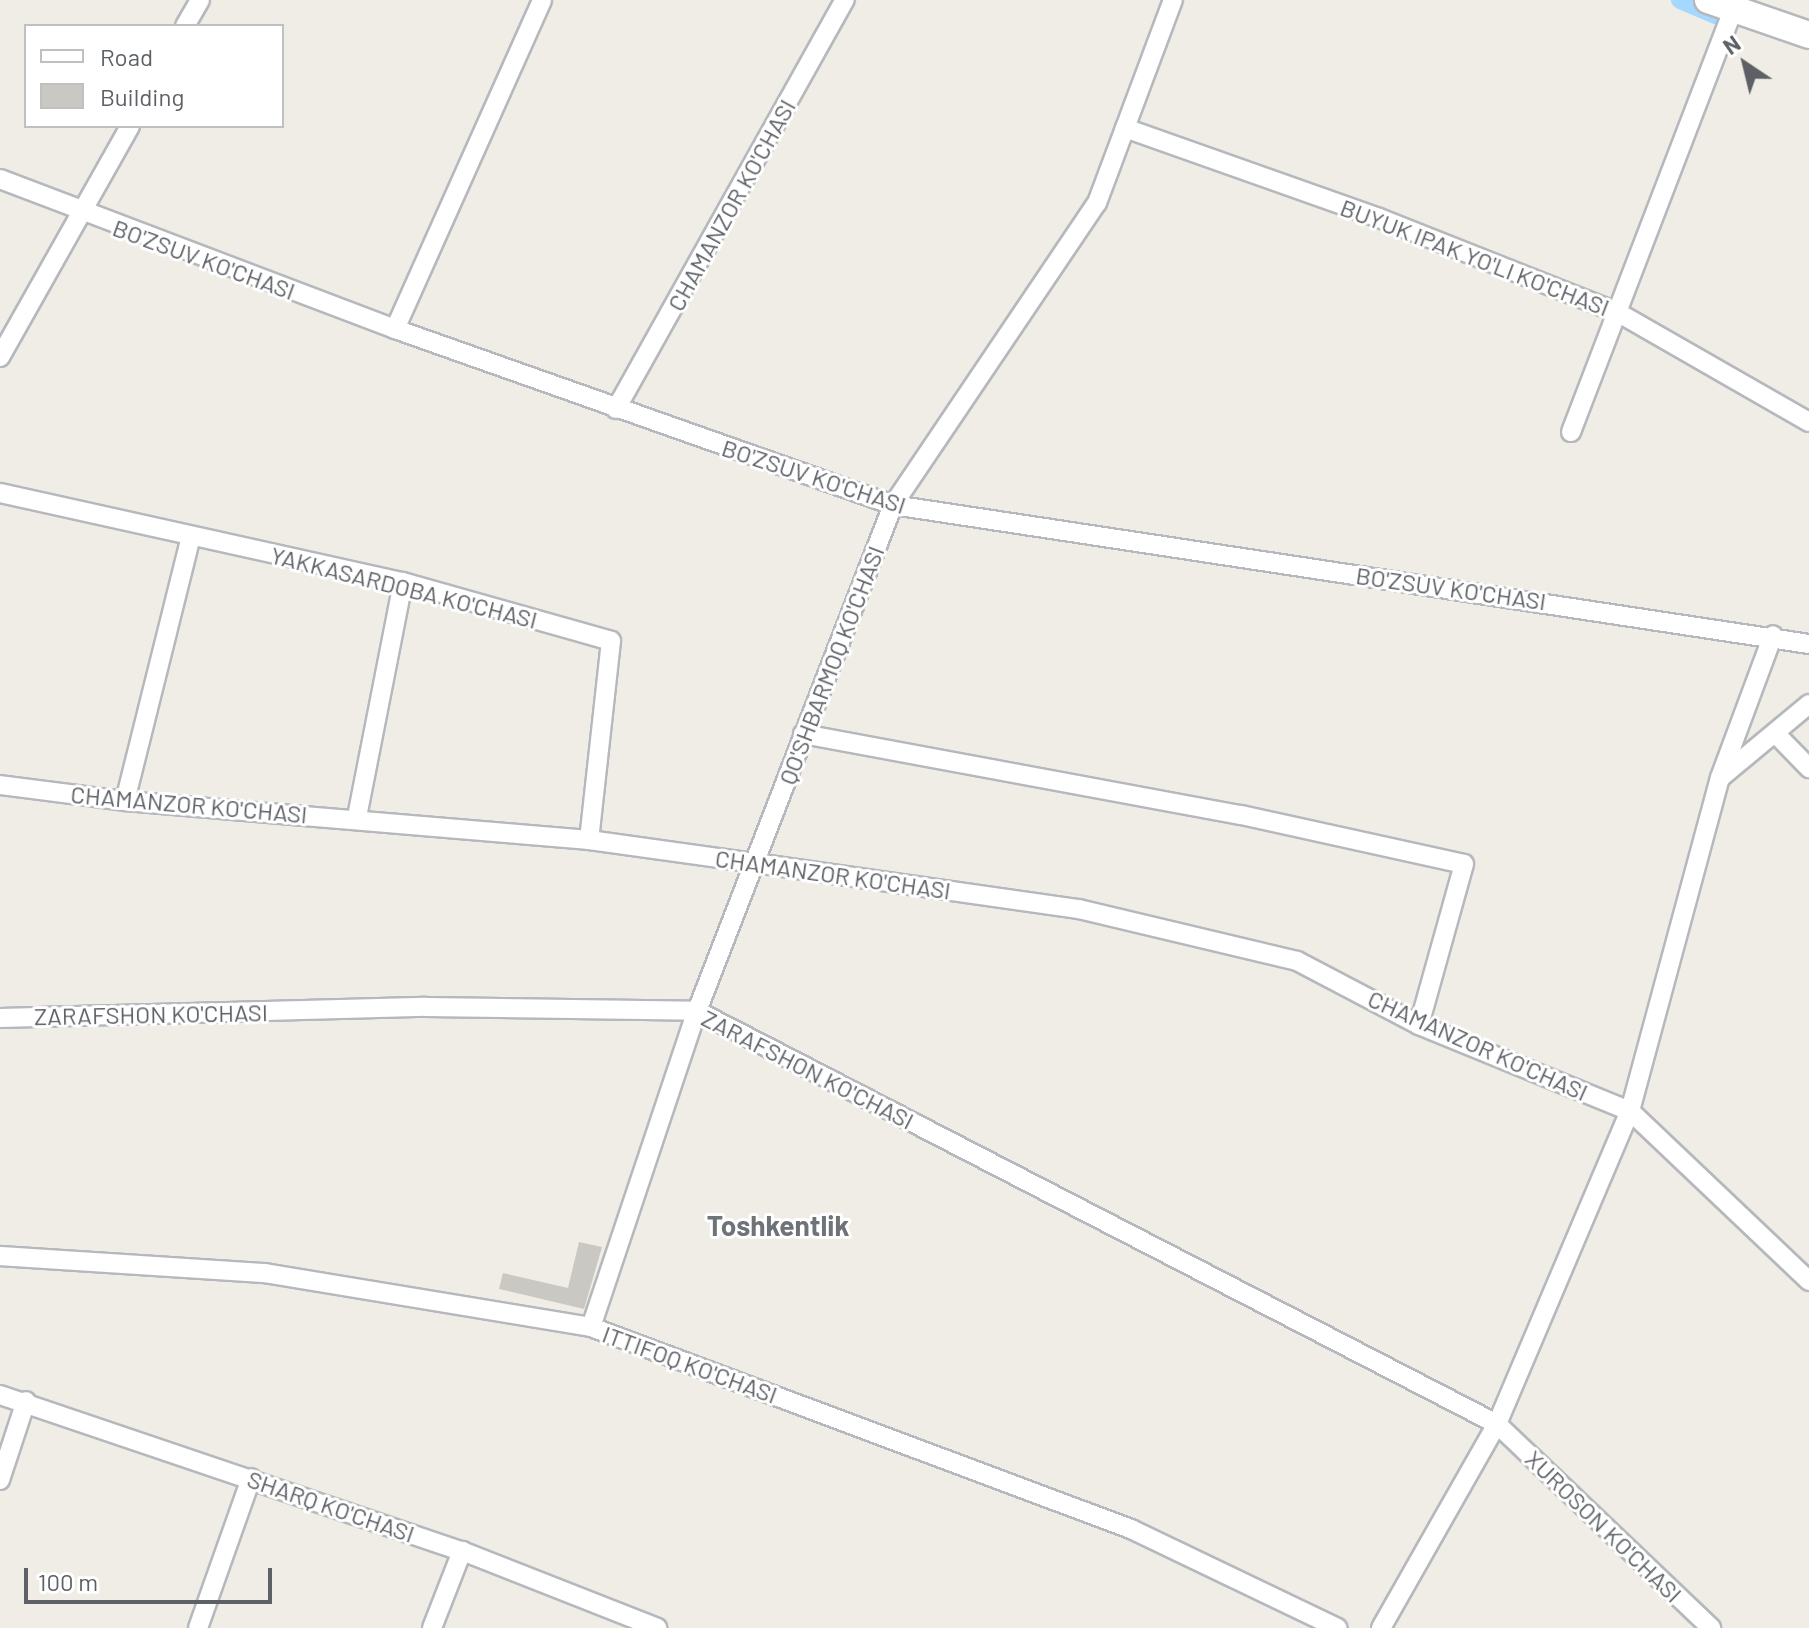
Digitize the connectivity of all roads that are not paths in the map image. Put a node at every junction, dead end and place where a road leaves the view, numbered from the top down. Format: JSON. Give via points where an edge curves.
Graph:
{"nodes":[{"id":1,"x":200,"y":0,"type":"edge"},
{"id":2,"x":542,"y":0,"type":"edge"},
{"id":3,"x":845,"y":0,"type":"edge"},
{"id":4,"x":1173,"y":0,"type":"edge"},
{"id":5,"x":1708,"y":0,"type":"edge"},
{"id":6,"x":1733,"y":10,"type":"junction"},
{"id":7,"x":186,"y":24,"type":"edge"},
{"id":8,"x":1809,"y":35,"type":"edge"},
{"id":9,"x":129,"y":128,"type":"edge"},
{"id":10,"x":1125,"y":128,"type":"junction"},
{"id":11,"x":0,"y":179,"type":"edge"},
{"id":12,"x":81,"y":214,"type":"junction"},
{"id":13,"x":1617,"y":312,"type":"junction"},
{"id":14,"x":395,"y":329,"type":"junction"},
{"id":15,"x":0,"y":357,"type":"edge"},
{"id":16,"x":616,"y":409,"type":"junction"},
{"id":17,"x":1809,"y":422,"type":"edge"},
{"id":18,"x":1571,"y":432,"type":"dead end"},
{"id":19,"x":0,"y":493,"type":"edge"},
{"id":20,"x":893,"y":505,"type":"junction"},
{"id":21,"x":191,"y":536,"type":"junction"},
{"id":22,"x":403,"y":582,"type":"junction"},
{"id":23,"x":1773,"y":635,"type":"junction"},
{"id":24,"x":1809,"y":644,"type":"edge"},
{"id":25,"x":1809,"y":704,"type":"edge"},
{"id":26,"x":1775,"y":733,"type":"junction"},
{"id":27,"x":803,"y":734,"type":"junction"},
{"id":28,"x":1809,"y":768,"type":"edge"},
{"id":29,"x":1720,"y":778,"type":"junction"},
{"id":30,"x":0,"y":785,"type":"edge"},
{"id":31,"x":125,"y":801,"type":"junction"},
{"id":32,"x":357,"y":817,"type":"junction"},
{"id":33,"x":589,"y":840,"type":"junction"},
{"id":34,"x":755,"y":863,"type":"junction"},
{"id":35,"x":697,"y":1011,"type":"junction"},
{"id":36,"x":0,"y":1018,"type":"edge"},
{"id":37,"x":1419,"y":1025,"type":"junction"},
{"id":38,"x":1630,"y":1111,"type":"junction"},
{"id":39,"x":0,"y":1256,"type":"edge"},
{"id":40,"x":1809,"y":1281,"type":"edge"},
{"id":41,"x":591,"y":1327,"type":"junction"},
{"id":42,"x":0,"y":1395,"type":"edge"},
{"id":43,"x":26,"y":1401,"type":"junction"},
{"id":44,"x":1497,"y":1424,"type":"junction"},
{"id":45,"x":251,"y":1478,"type":"junction"},
{"id":46,"x":0,"y":1480,"type":"edge"},
{"id":47,"x":462,"y":1551,"type":"junction"},
{"id":48,"x":198,"y":1628,"type":"edge"},
{"id":49,"x":432,"y":1628,"type":"edge"},
{"id":50,"x":657,"y":1628,"type":"edge"},
{"id":51,"x":1338,"y":1628,"type":"edge"},
{"id":52,"x":1381,"y":1628,"type":"edge"},
{"id":53,"x":1711,"y":1628,"type":"edge"}],
"edges":[{"from":1,"to":7,"type":"street"},
{"from":2,"to":14,"type":"street"},
{"from":3,"to":16,"type":"street","name":"CHAMANZOR KO'CHASI"},
{"from":4,"to":10,"type":"street","name":"QO'SHBARMOQ KO'CHASI"},
{"from":5,"to":6,"type":"street"},
{"from":6,"to":8,"type":"street"},
{"from":6,"to":13,"type":"street"},
{"from":9,"to":12,"type":"street"},
{"from":10,"to":13,"type":"street","name":"BUYUK IPAK YO'LI KO'CHASI","via":[[1379,218]]},
{"from":10,"to":20,"type":"street","name":"QO'SHBARMOQ KO'CHASI","via":[[1097,203]]},
{"from":11,"to":12,"type":"street","name":"BO'ZSUV KO'CHASI"},
{"from":12,"to":14,"type":"street","name":"BO'ZSUV KO'CHASI"},
{"from":12,"to":15,"type":"street"},
{"from":13,"to":17,"type":"street","name":"BUYUK IPAK YO'LI KO'CHASI"},
{"from":13,"to":18,"type":"street"},
{"from":14,"to":16,"type":"street","name":"BO'ZSUV KO'CHASI"},
{"from":16,"to":20,"type":"street","name":"BO'ZSUV KO'CHASI"},
{"from":19,"to":21,"type":"street","name":"YAKKASARDOBA KO'CHASI"},
{"from":20,"to":23,"type":"street","name":"BO'ZSUV KO'CHASI"},
{"from":20,"to":27,"type":"street","name":"QO'SHBARMOQ KO'CHASI"},
{"from":21,"to":22,"type":"street","name":"YAKKASARDOBA KO'CHASI"},
{"from":21,"to":31,"type":"street"},
{"from":22,"to":32,"type":"street"},
{"from":22,"to":33,"type":"street","name":"YAKKASARDOBA KO'CHASI","via":[[611,641]]},
{"from":23,"to":24,"type":"street","name":"BO'ZSUV KO'CHASI"},
{"from":23,"to":29,"type":"street"},
{"from":25,"to":26,"type":"street"},
{"from":26,"to":28,"type":"street"},
{"from":26,"to":29,"type":"street"},
{"from":27,"to":34,"type":"street","name":"QO'SHBARMOQ KO'CHASI"},
{"from":27,"to":37,"type":"street","via":[[1241,815],[1464,864]]},
{"from":29,"to":38,"type":"street"},
{"from":30,"to":31,"type":"street","name":"CHAMANZOR KO'CHASI"},
{"from":31,"to":32,"type":"street","name":"CHAMANZOR KO'CHASI"},
{"from":32,"to":33,"type":"street","name":"CHAMANZOR KO'CHASI"},
{"from":33,"to":34,"type":"street","name":"CHAMANZOR KO'CHASI"},
{"from":34,"to":35,"type":"street","name":"QO'SHBARMOQ KO'CHASI"},
{"from":34,"to":37,"type":"street","name":"CHAMANZOR KO'CHASI","via":[[1079,909],[1281,957]]},
{"from":35,"to":36,"type":"street","name":"ZARAFSHON KO'CHASI","via":[[426,1007]]},
{"from":35,"to":41,"type":"street","name":"QO'SHBARMOQ KO'CHASI"},
{"from":35,"to":44,"type":"street","name":"ZARAFSHON KO'CHASI"},
{"from":37,"to":38,"type":"street","name":"CHAMANZOR KO'CHASI"},
{"from":38,"to":40,"type":"street"},
{"from":38,"to":44,"type":"street"},
{"from":39,"to":41,"type":"street","name":"ITTIFOQ KO'CHASI","via":[[265,1273]]},
{"from":41,"to":51,"type":"street","name":"ITTIFOQ KO'CHASI","via":[[1131,1529]]},
{"from":42,"to":43,"type":"street","name":"SHARQ KO'CHASI"},
{"from":43,"to":45,"type":"street","name":"SHARQ KO'CHASI"},
{"from":43,"to":46,"type":"street"},
{"from":44,"to":52,"type":"street"},
{"from":44,"to":53,"type":"street","name":"XUROSON KO'CHASI"},
{"from":45,"to":47,"type":"street","name":"SHARQ KO'CHASI"},
{"from":45,"to":48,"type":"street"},
{"from":47,"to":49,"type":"street"},
{"from":47,"to":50,"type":"street","name":"SHARQ KO'CHASI"}]}
